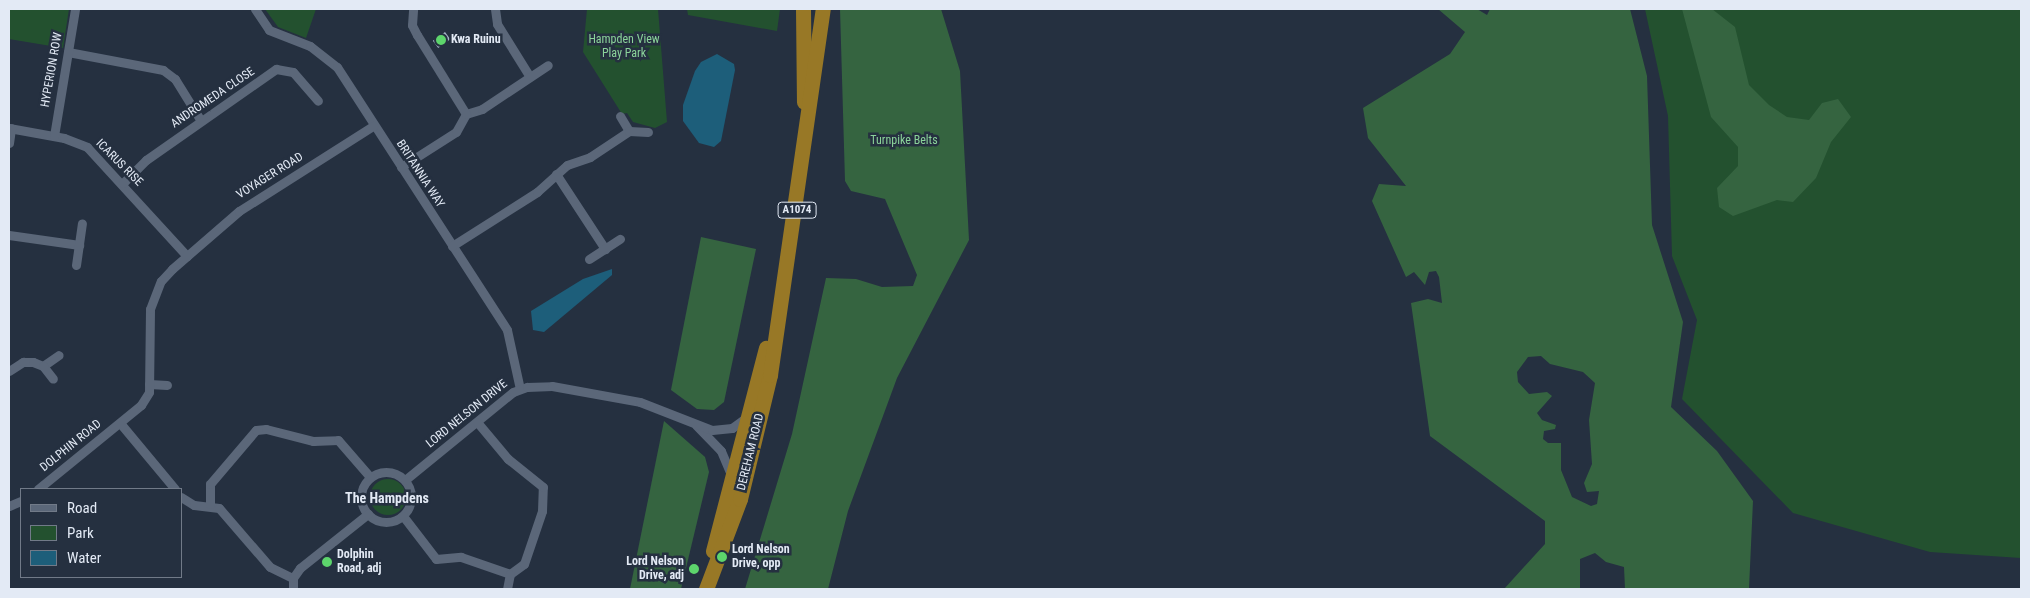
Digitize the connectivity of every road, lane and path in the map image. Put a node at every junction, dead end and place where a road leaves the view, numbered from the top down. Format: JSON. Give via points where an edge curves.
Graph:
{"nodes":[{"id":1,"x":75,"y":9,"type":"edge"},
{"id":2,"x":255,"y":9,"type":"edge"},
{"id":3,"x":413,"y":9,"type":"edge"},
{"id":4,"x":495,"y":9,"type":"edge"},
{"id":5,"x":803,"y":9,"type":"edge"},
{"id":6,"x":823,"y":9,"type":"edge"},
{"id":7,"x":68,"y":52,"type":"junction"},
{"id":8,"x":548,"y":65,"type":"dead end"},
{"id":9,"x":530,"y":77,"type":"junction"},
{"id":10,"x":318,"y":101,"type":"dead end"},
{"id":11,"x":466,"y":114,"type":"junction"},
{"id":12,"x":620,"y":116,"type":"dead end"},
{"id":13,"x":201,"y":122,"type":"junction"},
{"id":14,"x":373,"y":126,"type":"junction"},
{"id":15,"x":10,"y":128,"type":"edge"},
{"id":16,"x":629,"y":131,"type":"junction"},
{"id":17,"x":648,"y":132,"type":"dead end"},
{"id":18,"x":54,"y":136,"type":"junction"},
{"id":19,"x":806,"y":139,"type":"junction"},
{"id":20,"x":9,"y":143,"type":"edge"},
{"id":21,"x":401,"y":167,"type":"junction"},
{"id":22,"x":556,"y":174,"type":"junction"},
{"id":23,"x":123,"y":183,"type":"junction"},
{"id":24,"x":82,"y":224,"type":"dead end"},
{"id":25,"x":9,"y":235,"type":"edge"},
{"id":26,"x":620,"y":239,"type":"dead end"},
{"id":27,"x":79,"y":245,"type":"junction"},
{"id":28,"x":452,"y":246,"type":"junction"},
{"id":29,"x":605,"y":249,"type":"junction"},
{"id":30,"x":187,"y":256,"type":"junction"},
{"id":31,"x":588,"y":259,"type":"dead end"},
{"id":32,"x":76,"y":265,"type":"dead end"},
{"id":33,"x":777,"y":315,"type":"junction"},
{"id":34,"x":59,"y":355,"type":"dead end"},
{"id":35,"x":43,"y":366,"type":"junction"},
{"id":36,"x":9,"y":371,"type":"edge"},
{"id":37,"x":53,"y":379,"type":"dead end"},
{"id":38,"x":149,"y":384,"type":"junction"},
{"id":39,"x":167,"y":385,"type":"dead end"},
{"id":40,"x":520,"y":389,"type":"junction"},
{"id":41,"x":746,"y":418,"type":"junction"},
{"id":42,"x":477,"y":422,"type":"junction"},
{"id":43,"x":120,"y":423,"type":"junction"},
{"id":44,"x":695,"y":423,"type":"junction"},
{"id":45,"x":731,"y":475,"type":"junction"},
{"id":46,"x":370,"y":478,"type":"junction"},
{"id":47,"x":405,"y":480,"type":"junction"},
{"id":48,"x":39,"y":488,"type":"edge"},
{"id":49,"x":174,"y":488,"type":"edge"},
{"id":50,"x":182,"y":498,"type":"edge"},
{"id":51,"x":210,"y":504,"type":"junction"},
{"id":52,"x":368,"y":514,"type":"junction"},
{"id":53,"x":403,"y":516,"type":"junction"},
{"id":54,"x":510,"y":574,"type":"junction"},
{"id":55,"x":293,"y":578,"type":"junction"},
{"id":56,"x":707,"y":587,"type":"edge"},
{"id":57,"x":294,"y":589,"type":"edge"},
{"id":58,"x":507,"y":589,"type":"edge"}],
"edges":[{"from":1,"to":7,"type":"street","name":"HYPERION ROW"},
{"from":2,"to":14,"type":"street","name":"BRITANNIA WAY","via":[[269,30],[327,56]]},
{"from":3,"to":11,"type":"street","via":[[412,25]]},
{"from":4,"to":9,"type":"street","via":[[497,24]]},
{"from":5,"to":19,"type":"highway","name":"DEREHAM ROAD","number":"A1074"},
{"from":6,"to":19,"type":"highway","name":"DEREHAM ROAD","number":"A1074"},
{"from":7,"to":13,"type":"street","via":[[163,70],[175,79]]},
{"from":7,"to":18,"type":"street","name":"HYPERION ROW"},
{"from":8,"to":9,"type":"street"},
{"from":9,"to":11,"type":"street","via":[[482,109]]},
{"from":10,"to":13,"type":"street","name":"ANDROMEDA CLOSE","via":[[293,72],[276,69]]},
{"from":11,"to":21,"type":"street","via":[[456,132]]},
{"from":12,"to":16,"type":"street"},
{"from":13,"to":23,"type":"street","name":"ANDROMEDA CLOSE","via":[[146,160]]},
{"from":14,"to":21,"type":"street","name":"BRITANNIA WAY"},
{"from":14,"to":30,"type":"street","name":"VOYAGER ROAD","via":[[239,211]]},
{"from":15,"to":18,"type":"street","name":"ICARUS RISE"},
{"from":15,"to":20,"type":"street"},
{"from":16,"to":17,"type":"street"},
{"from":16,"to":22,"type":"street"},
{"from":18,"to":23,"type":"street","name":"ICARUS RISE","via":[[87,147]]},
{"from":19,"to":33,"type":"highway","name":"DEREHAM ROAD","number":"A1074"},
{"from":21,"to":28,"type":"street","name":"BRITANNIA WAY"},
{"from":22,"to":28,"type":"street","via":[[537,192]]},
{"from":22,"to":29,"type":"street"},
{"from":23,"to":30,"type":"street","name":"ICARUS RISE"},
{"from":24,"to":27,"type":"street"},
{"from":25,"to":27,"type":"street"},
{"from":26,"to":29,"type":"street"},
{"from":27,"to":32,"type":"street"},
{"from":28,"to":40,"type":"street","name":"BRITANNIA WAY","via":[[508,330]]},
{"from":29,"to":31,"type":"street"},
{"from":30,"to":38,"type":"street","name":"DOLPHIN ROAD","via":[[161,281],[150,309]]},
{"from":33,"to":41,"type":"highway","name":"DEREHAM ROAD","number":"A1074"},
{"from":33,"to":56,"type":"highway","name":"DEREHAM ROAD","number":"A1074","via":[[770,375],[746,476]]},
{"from":34,"to":35,"type":"street"},
{"from":35,"to":36,"type":"street","via":[[23,362]]},
{"from":35,"to":37,"type":"street"},
{"from":38,"to":39,"type":"street"},
{"from":38,"to":43,"type":"street","name":"DOLPHIN ROAD","via":[[141,405]]},
{"from":40,"to":42,"type":"street","name":"LORD NELSON DRIVE"},
{"from":40,"to":44,"type":"street","name":"LORD NELSON DRIVE","via":[[552,386],[604,394],[673,412]]},
{"from":41,"to":44,"type":"street","name":"LORD NELSON DRIVE","via":[[724,430]]},
{"from":41,"to":45,"type":"highway","name":"DEREHAM ROAD","number":"A1074"},
{"from":42,"to":47,"type":"street","name":"LORD NELSON DRIVE"},
{"from":42,"to":54,"type":"street","via":[[508,459],[538,480],[545,495],[529,554],[524,564]]},
{"from":43,"to":48,"type":"street","name":"DOLPHIN ROAD"},
{"from":43,"to":49,"type":"street","name":"DOLPHIN ROAD"},
{"from":44,"to":45,"type":"street","name":"LORD NELSON DRIVE","via":[[721,452]]},
{"from":45,"to":56,"type":"highway","name":"DEREHAM ROAD","number":"A1074"},
{"from":46,"to":47,"type":"street","via":[[382,472],[394,473]]},
{"from":46,"to":51,"type":"street","via":[[338,440],[313,441],[266,429],[256,430],[210,484]]},
{"from":46,"to":52,"type":"street","via":[[362,489],[362,502]]},
{"from":47,"to":53,"type":"street","via":[[411,492],[410,505]]},
{"from":50,"to":51,"type":"street","via":[[194,505]]},
{"from":51,"to":55,"type":"street","via":[[225,514],[270,567]]},
{"from":52,"to":53,"type":"street","via":[[379,521],[391,522]]},
{"from":52,"to":55,"type":"street"},
{"from":53,"to":54,"type":"street","via":[[436,558],[461,557]]},
{"from":54,"to":58,"type":"street"},
{"from":55,"to":57,"type":"street"}]}
